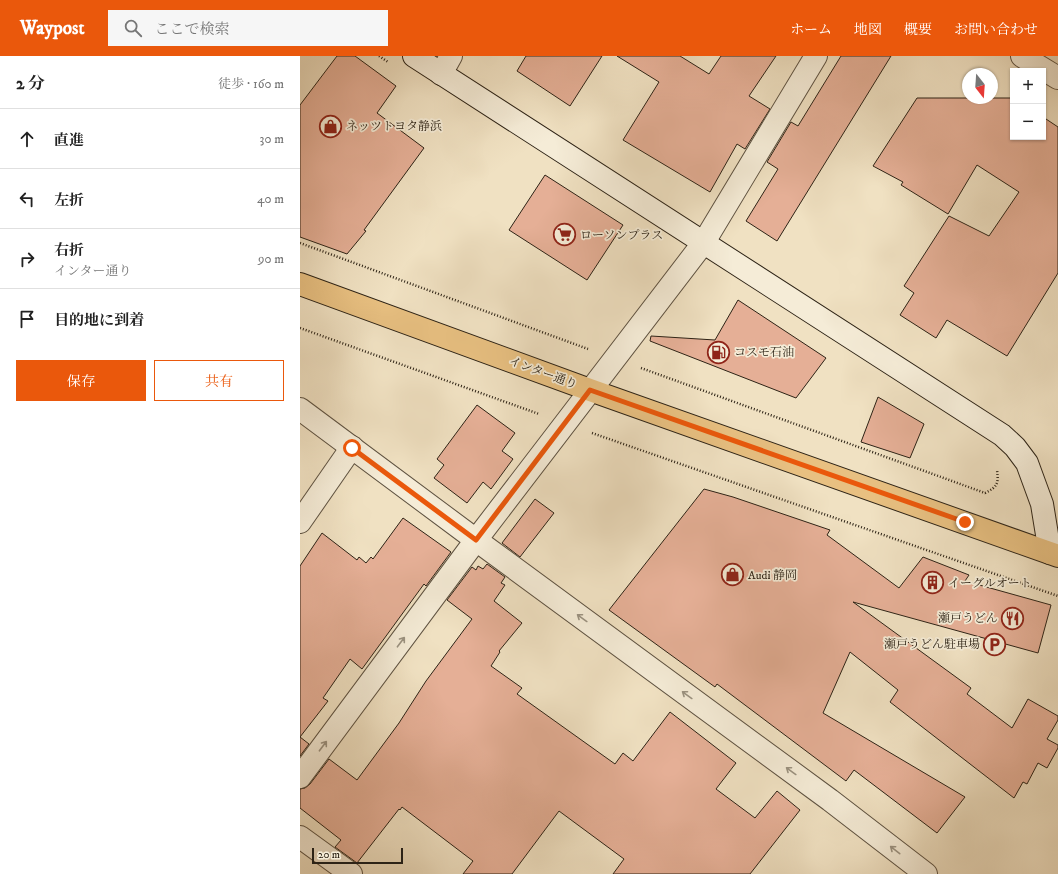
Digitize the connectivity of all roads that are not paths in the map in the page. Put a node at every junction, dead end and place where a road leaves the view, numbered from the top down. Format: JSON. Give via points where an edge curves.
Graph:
{"nodes":[{"id":1,"x":414,"y":56,"type":"edge"},
{"id":2,"x":816,"y":56,"type":"edge"},
{"id":3,"x":1035,"y":59,"type":"edge"},
{"id":4,"x":446,"y":65,"type":"edge"},
{"id":5,"x":1058,"y":78,"type":"edge"},
{"id":6,"x":704,"y":242,"type":"junction"},
{"id":7,"x":300,"y":284,"type":"edge"},
{"id":8,"x":590,"y":390,"type":"junction"},
{"id":9,"x":300,"y":409,"type":"edge"},
{"id":10,"x":352,"y":448,"type":"junction"},
{"id":11,"x":300,"y":522,"type":"edge"},
{"id":12,"x":476,"y":540,"type":"junction"},
{"id":13,"x":1054,"y":554,"type":"edge"},
{"id":14,"x":300,"y":778,"type":"edge"},
{"id":15,"x":300,"y":837,"type":"edge"},
{"id":16,"x":351,"y":874,"type":"edge"},
{"id":17,"x":926,"y":874,"type":"edge"}],
"edges":[{"from":1,"to":4,"type":"street"},
{"from":2,"to":6,"type":"street"},
{"from":3,"to":5,"type":"street"},
{"from":4,"to":6,"type":"street"},
{"from":6,"to":8,"type":"street"},
{"from":6,"to":13,"type":"street","via":[[1002,435],[1027,463],[1042,504]]},
{"from":7,"to":8,"type":"main road","name":"インター通り"},
{"from":8,"to":12,"type":"street"},
{"from":8,"to":13,"type":"main road","name":"インター通り"},
{"from":9,"to":10,"type":"street"},
{"from":10,"to":11,"type":"street"},
{"from":10,"to":12,"type":"street"},
{"from":14,"to":12,"type":"street","one_way":true},
{"from":17,"to":12,"type":"street","one_way":true,"via":[[830,800]]},
{"from":15,"to":16,"type":"street"}]}
